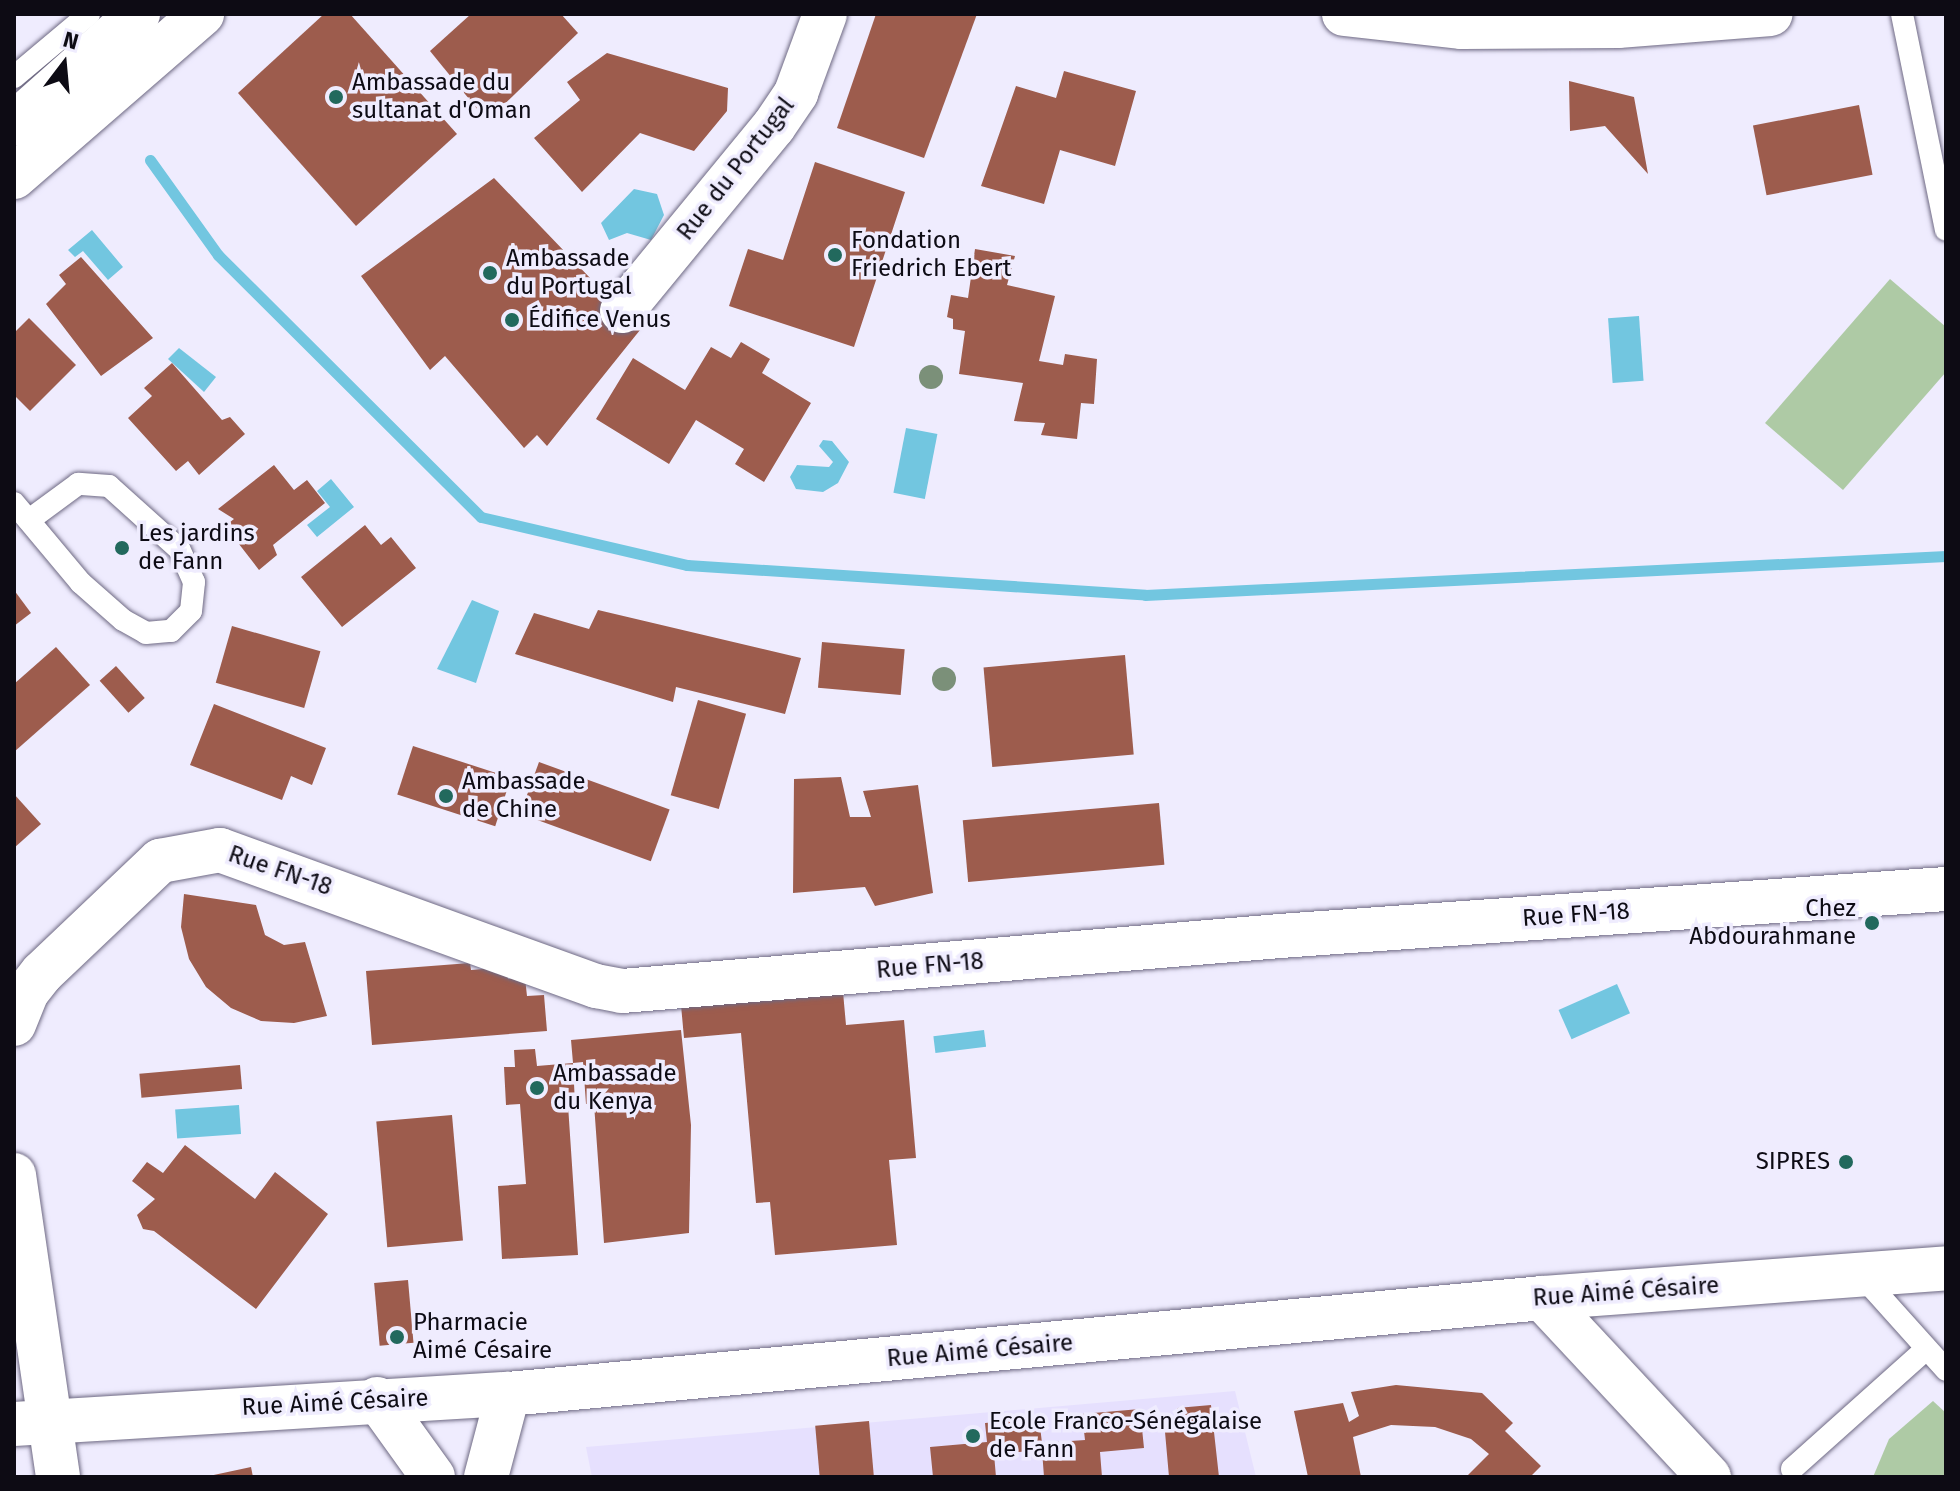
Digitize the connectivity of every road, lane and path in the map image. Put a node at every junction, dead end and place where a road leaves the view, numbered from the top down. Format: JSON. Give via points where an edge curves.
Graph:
{"nodes":[{"id":1,"x":89,"y":14,"type":"edge"},
{"id":2,"x":138,"y":14,"type":"edge"},
{"id":3,"x":202,"y":14,"type":"edge"},
{"id":4,"x":825,"y":14,"type":"edge"},
{"id":5,"x":1344,"y":14,"type":"edge"},
{"id":6,"x":1771,"y":14,"type":"edge"},
{"id":7,"x":1902,"y":14,"type":"edge"},
{"id":8,"x":14,"y":77,"type":"edge"},
{"id":9,"x":14,"y":124,"type":"edge"},
{"id":10,"x":14,"y":177,"type":"edge"},
{"id":11,"x":1946,"y":230,"type":"edge"},
{"id":12,"x":622,"y":311,"type":"dead end"},
{"id":13,"x":22,"y":511,"type":"edge"},
{"id":14,"x":1946,"y":889,"type":"edge"},
{"id":15,"x":14,"y":1024,"type":"edge"},
{"id":16,"x":14,"y":1175,"type":"edge"},
{"id":17,"x":1946,"y":1268,"type":"edge"},
{"id":18,"x":1860,"y":1274,"type":"junction"},
{"id":19,"x":1542,"y":1298,"type":"junction"},
{"id":20,"x":1926,"y":1349,"type":"junction"},
{"id":21,"x":1946,"y":1370,"type":"edge"},
{"id":22,"x":508,"y":1394,"type":"junction"},
{"id":23,"x":377,"y":1399,"type":"junction"},
{"id":24,"x":30,"y":1423,"type":"edge"},
{"id":25,"x":1792,"y":1469,"type":"dead end"},
{"id":26,"x":58,"y":1477,"type":"edge"},
{"id":27,"x":433,"y":1477,"type":"edge"},
{"id":28,"x":486,"y":1477,"type":"edge"},
{"id":29,"x":1709,"y":1477,"type":"edge"}],
"edges":[{"from":1,"to":8,"type":"lane"},
{"from":2,"to":9,"type":"main road"},
{"from":3,"to":10,"type":"main road"},
{"from":4,"to":12,"type":"main road","name":"Rue du Portugal","via":[[796,93],[774,126]]},
{"from":5,"to":6,"type":"main road","via":[[1462,27],[1618,26]]},
{"from":7,"to":11,"type":"lane"},
{"from":13,"to":13,"type":"lane","via":[[81,583],[123,620],[146,633],[171,631],[191,611],[194,582],[179,549],[109,486],[78,484]]},
{"from":14,"to":15,"type":"main road","name":"Rue FN-18","via":[[1264,937],[622,991],[220,850],[160,861],[42,973],[27,992]]},
{"from":16,"to":24,"type":"main road"},
{"from":17,"to":18,"type":"main road","name":"Rue Aimé Césaire"},
{"from":18,"to":19,"type":"main road","name":"Rue Aimé Césaire"},
{"from":18,"to":20,"type":"lane"},
{"from":19,"to":22,"type":"main road","name":"Rue Aimé Césaire"},
{"from":19,"to":29,"type":"main road"},
{"from":20,"to":21,"type":"lane"},
{"from":20,"to":25,"type":"lane"},
{"from":22,"to":23,"type":"main road","name":"Rue Aimé Césaire"},
{"from":22,"to":28,"type":"main road"},
{"from":23,"to":24,"type":"main road","name":"Rue Aimé Césaire"},
{"from":23,"to":27,"type":"main road"},
{"from":24,"to":26,"type":"main road"}]}
